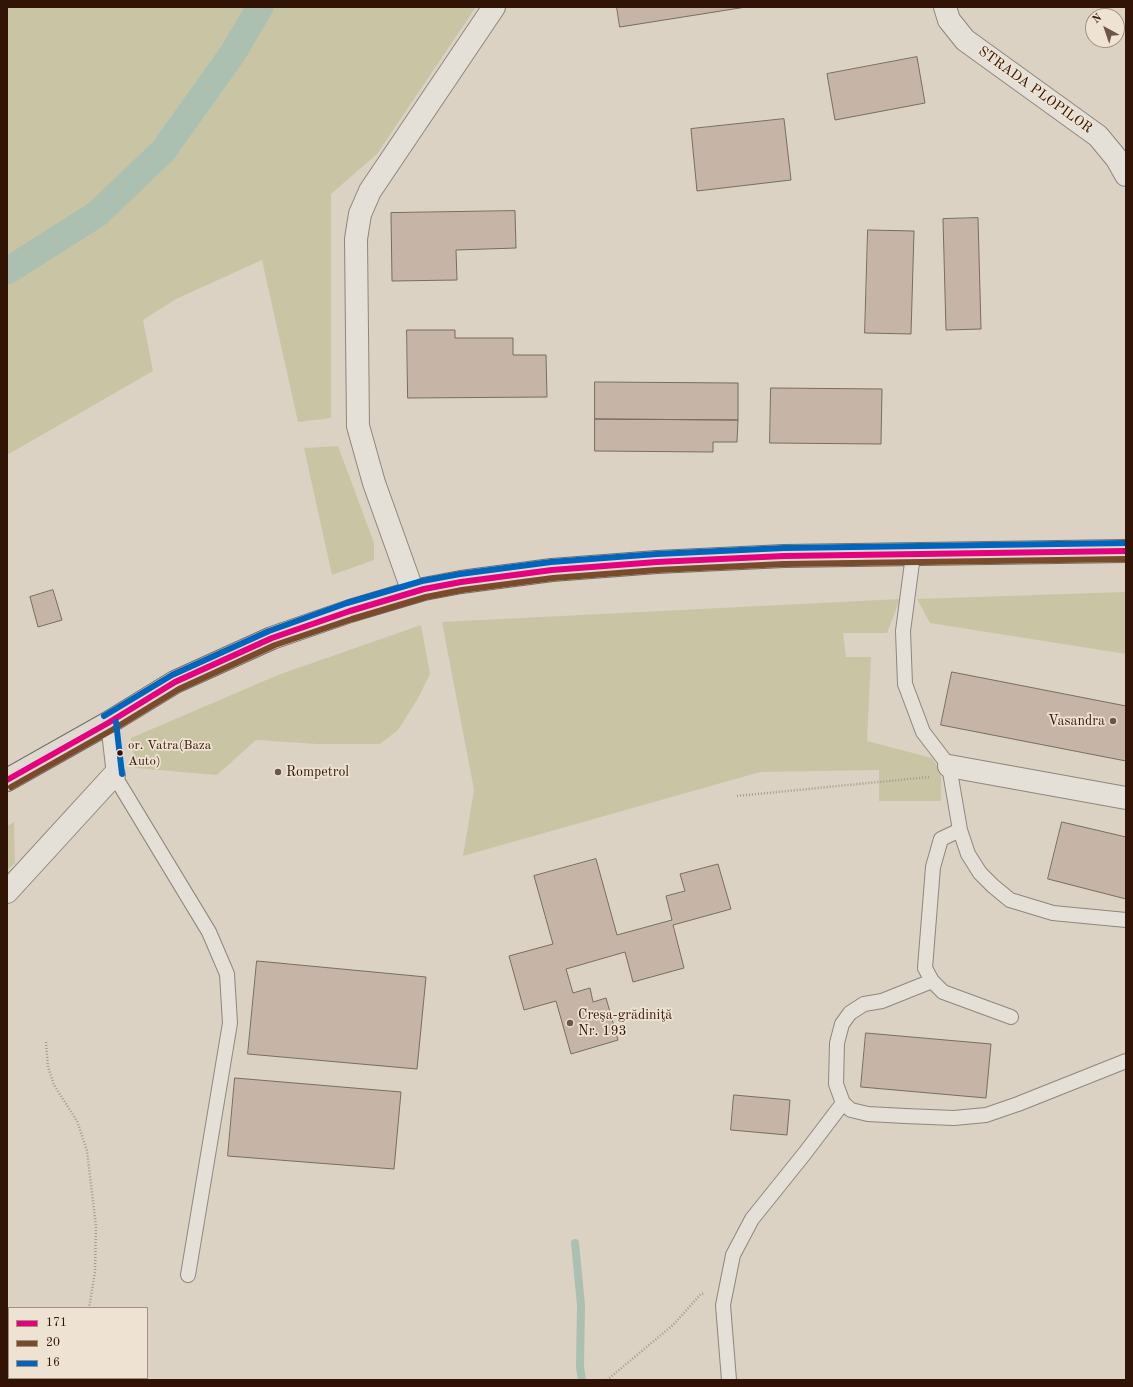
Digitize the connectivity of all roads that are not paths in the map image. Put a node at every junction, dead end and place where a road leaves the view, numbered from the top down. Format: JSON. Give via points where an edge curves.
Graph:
{"nodes":[{"id":1,"x":494,"y":7,"type":"edge"},
{"id":2,"x":945,"y":7,"type":"edge"},
{"id":3,"x":1126,"y":174,"type":"edge"},
{"id":4,"x":1126,"y":551,"type":"edge"},
{"id":5,"x":913,"y":555,"type":"junction"},
{"id":6,"x":413,"y":592,"type":"junction"},
{"id":7,"x":108,"y":723,"type":"junction"},
{"id":8,"x":950,"y":770,"type":"junction"},
{"id":9,"x":114,"y":775,"type":"junction"},
{"id":10,"x":7,"y":780,"type":"edge"},
{"id":11,"x":1126,"y":798,"type":"edge"},
{"id":12,"x":960,"y":830,"type":"junction"},
{"id":13,"x":7,"y":892,"type":"edge"},
{"id":14,"x":1126,"y":920,"type":"edge"},
{"id":15,"x":932,"y":981,"type":"junction"},
{"id":16,"x":1011,"y":1016,"type":"dead end"},
{"id":17,"x":1126,"y":1061,"type":"edge"},
{"id":18,"x":843,"y":1103,"type":"junction"},
{"id":19,"x":188,"y":1275,"type":"dead end"},
{"id":20,"x":729,"y":1380,"type":"edge"}],
"edges":[{"from":1,"to":6,"type":"street","via":[[370,191],[360,214],[356,239],[358,426],[374,483]]},
{"from":2,"to":3,"type":"street","name":"STRADA PLOPILOR","via":[[949,20],[965,40],[1098,136]]},
{"from":4,"to":5,"type":"highway"},
{"from":5,"to":6,"type":"highway","via":[[784,556],[657,562],[552,570],[461,582]]},
{"from":5,"to":8,"type":"lane","via":[[903,630],[905,684],[923,732]]},
{"from":6,"to":7,"type":"highway","via":[[272,638],[176,682]]},
{"from":7,"to":9,"type":"lane"},
{"from":7,"to":10,"type":"highway"},
{"from":8,"to":11,"type":"street"},
{"from":8,"to":12,"type":"lane"},
{"from":9,"to":13,"type":"street"},
{"from":9,"to":19,"type":"lane","via":[[209,932],[227,974],[230,1024]]},
{"from":12,"to":14,"type":"lane","via":[[968,854],[980,873],[1010,900],[1053,913]]},
{"from":12,"to":15,"type":"lane","via":[[941,839],[933,867],[925,968]]},
{"from":15,"to":16,"type":"lane","via":[[943,992]]},
{"from":15,"to":18,"type":"lane","via":[[882,1001],[864,1004],[850,1013],[842,1024],[837,1043],[836,1084]]},
{"from":17,"to":18,"type":"lane","via":[[986,1115],[954,1118],[868,1114],[851,1110]]},
{"from":18,"to":20,"type":"lane","via":[[752,1218],[733,1255],[723,1304]]}]}
